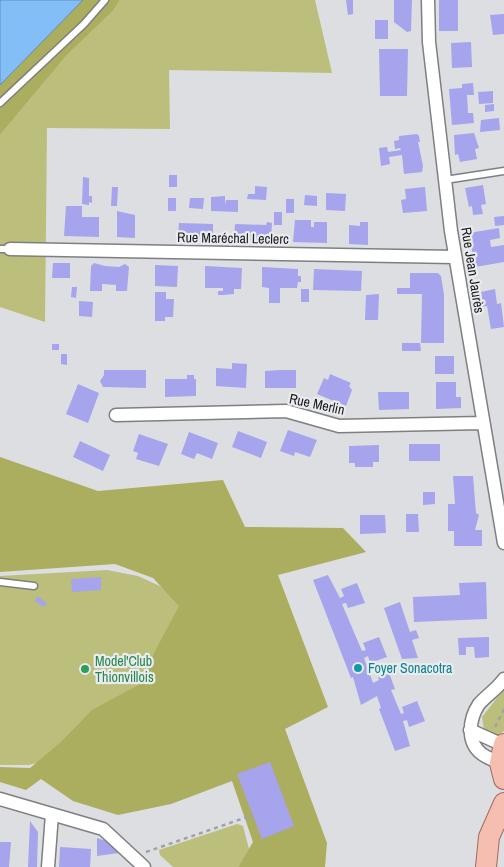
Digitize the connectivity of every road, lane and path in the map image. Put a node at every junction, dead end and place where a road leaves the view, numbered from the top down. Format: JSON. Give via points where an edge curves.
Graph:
{"nodes":[{"id":1,"x":105,"y":0,"type":"edge"},
{"id":2,"x":428,"y":0,"type":"edge"},
{"id":3,"x":0,"y":103,"type":"edge"},
{"id":4,"x":504,"y":171,"type":"edge"},
{"id":5,"x":445,"y":180,"type":"junction"},
{"id":6,"x":5,"y":249,"type":"edge"},
{"id":7,"x":455,"y":257,"type":"junction"},
{"id":8,"x":116,"y":415,"type":"dead end"},
{"id":9,"x":482,"y":423,"type":"junction"},
{"id":10,"x":504,"y":542,"type":"edge"},
{"id":11,"x":0,"y":582,"type":"edge"},
{"id":12,"x":34,"y":586,"type":"dead end"},
{"id":13,"x":504,"y":679,"type":"edge"},
{"id":14,"x":504,"y":709,"type":"edge"},
{"id":15,"x":470,"y":730,"type":"junction"},
{"id":16,"x":501,"y":753,"type":"edge"},
{"id":17,"x":0,"y":799,"type":"edge"},
{"id":18,"x":504,"y":803,"type":"edge"},
{"id":19,"x":52,"y":814,"type":"junction"},
{"id":20,"x":253,"y":815,"type":"dead end"},
{"id":21,"x":504,"y":837,"type":"edge"},
{"id":22,"x":133,"y":856,"type":"junction"},
{"id":23,"x":48,"y":867,"type":"edge"},
{"id":24,"x":144,"y":867,"type":"edge"},
{"id":25,"x":486,"y":867,"type":"edge"},
{"id":26,"x":491,"y":867,"type":"edge"}],
"edges":[{"from":1,"to":3,"type":"lane"},
{"from":2,"to":5,"type":"street","name":"Rue Jean Jaurès","via":[[429,42]]},
{"from":4,"to":5,"type":"lane"},
{"from":5,"to":7,"type":"street","name":"Rue Jean Jaurès"},
{"from":6,"to":7,"type":"street","name":"Rue Maréchal Leclerc"},
{"from":7,"to":9,"type":"street","name":"Rue Jean Jaurès"},
{"from":8,"to":9,"type":"street","name":"Rue Merlin","via":[[286,412],[339,426]]},
{"from":9,"to":10,"type":"street","name":"Rue Jean Jaurès"},
{"from":11,"to":12,"type":"lane"},
{"from":13,"to":15,"type":"street","via":[[479,705]]},
{"from":14,"to":16,"type":"path"},
{"from":15,"to":16,"type":"street"},
{"from":15,"to":16,"type":"street","via":[[474,744],[482,754]]},
{"from":17,"to":19,"type":"street"},
{"from":18,"to":25,"type":"main road","via":[[489,836]]},
{"from":19,"to":22,"type":"street","via":[[103,828]]},
{"from":19,"to":23,"type":"street"},
{"from":20,"to":22,"type":"path"},
{"from":21,"to":26,"type":"main road"},
{"from":22,"to":24,"type":"street"}]}
